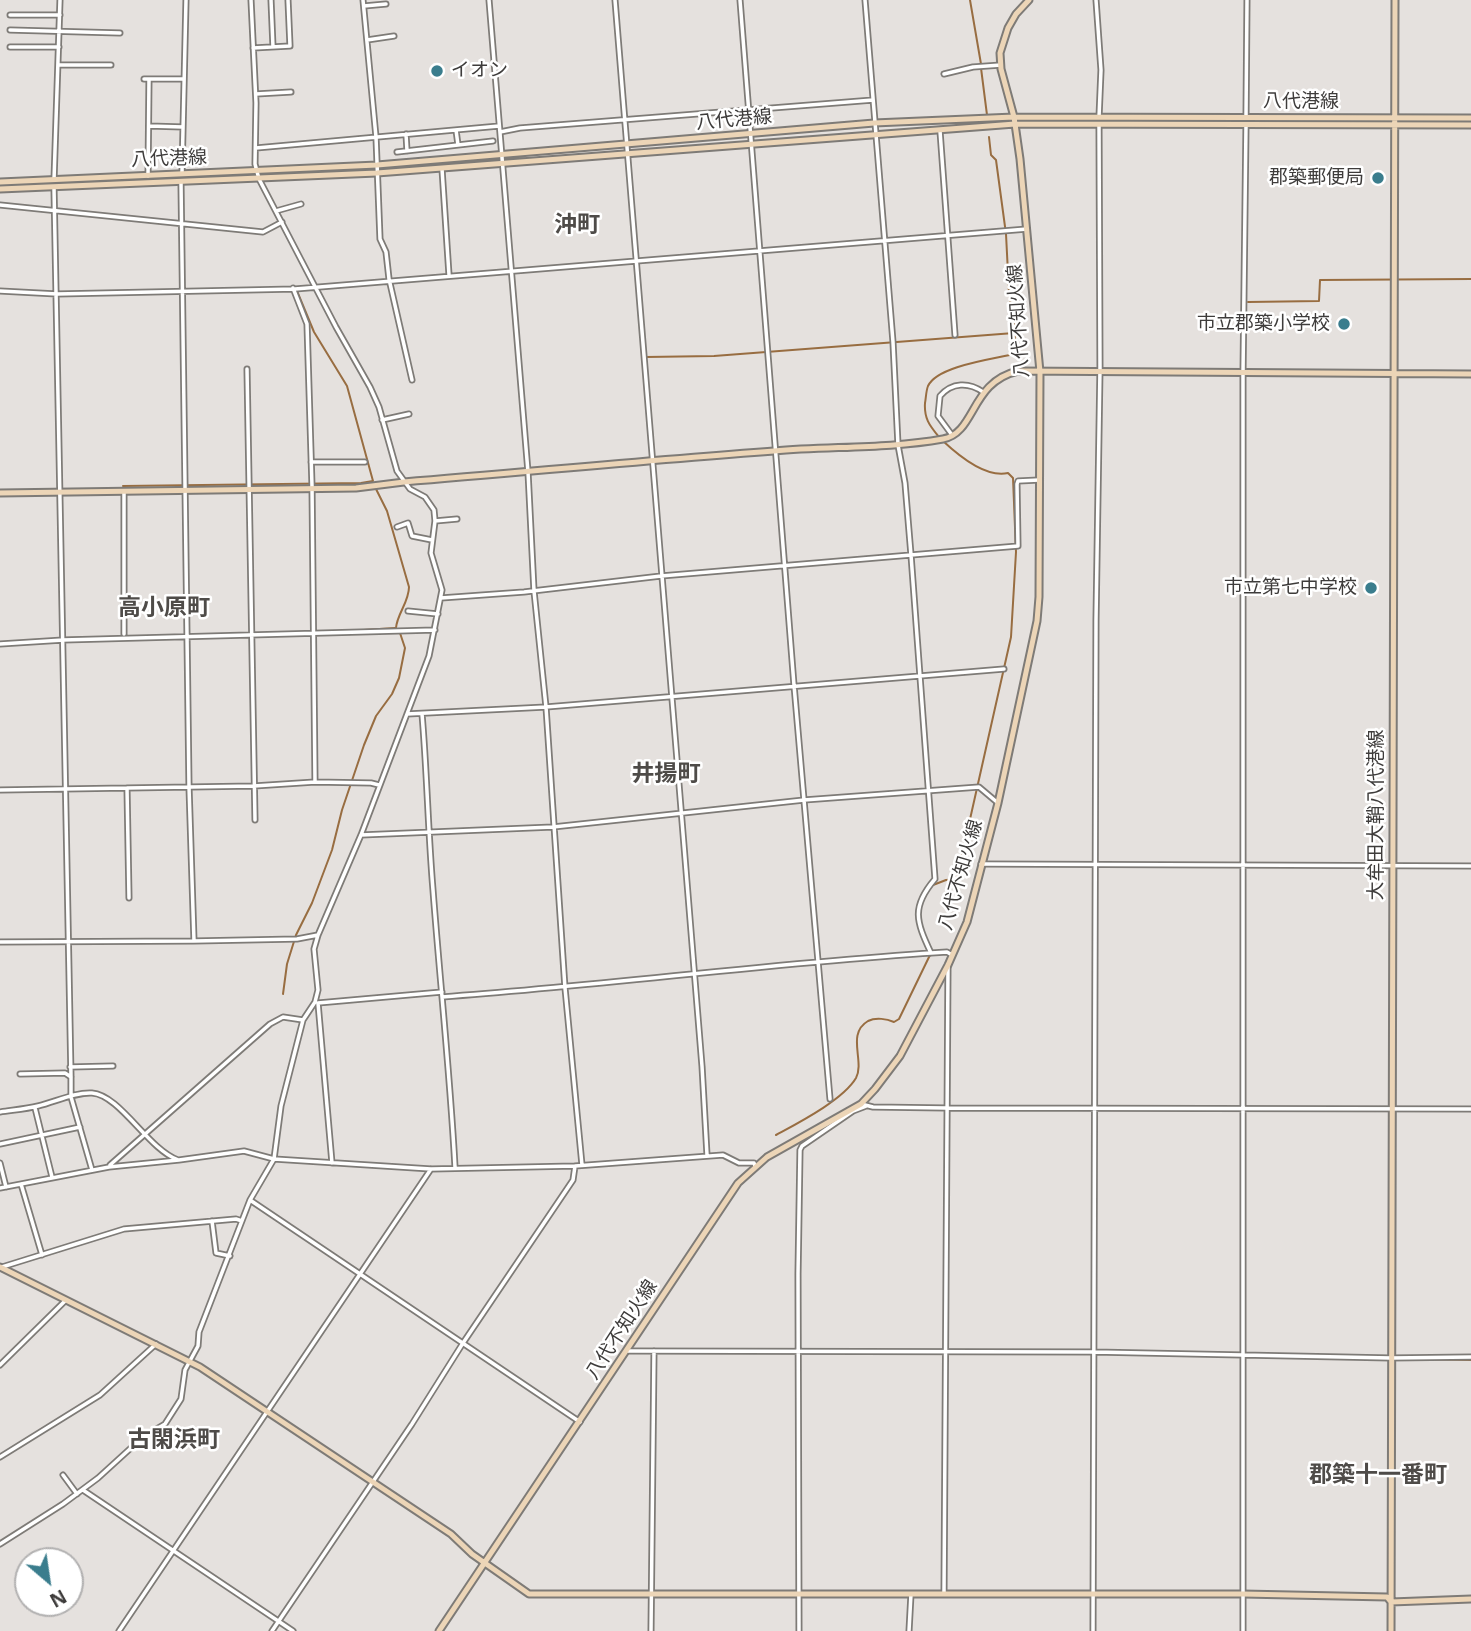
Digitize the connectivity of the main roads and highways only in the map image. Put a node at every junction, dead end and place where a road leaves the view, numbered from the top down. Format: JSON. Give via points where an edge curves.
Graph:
{"nodes":[{"id":1,"x":1029,"y":0,"type":"edge"},
{"id":2,"x":1395,"y":0,"type":"edge"},
{"id":3,"x":1014,"y":117,"type":"junction"},
{"id":4,"x":1471,"y":118,"type":"edge"},
{"id":5,"x":1394,"y":121,"type":"junction"},
{"id":6,"x":1015,"y":124,"type":"junction"},
{"id":7,"x":1471,"y":125,"type":"edge"},
{"id":8,"x":502,"y":159,"type":"junction"},
{"id":9,"x":0,"y":182,"type":"edge"},
{"id":10,"x":54,"y":182,"type":"junction"},
{"id":11,"x":0,"y":189,"type":"edge"},
{"id":12,"x":1040,"y":372,"type":"junction"},
{"id":13,"x":1394,"y":374,"type":"junction"},
{"id":14,"x":1471,"y":374,"type":"edge"},
{"id":15,"x":0,"y":494,"type":"edge"},
{"id":16,"x":0,"y":1267,"type":"edge"},
{"id":17,"x":485,"y":1562,"type":"junction"},
{"id":18,"x":1471,"y":1599,"type":"edge"},
{"id":19,"x":1391,"y":1602,"type":"junction"},
{"id":20,"x":439,"y":1631,"type":"edge"},
{"id":21,"x":1391,"y":1631,"type":"edge"}],
"edges":[{"from":1,"to":3,"type":"main road","name":"八代不知火線","via":[[1008,28],[1000,53]]},
{"from":2,"to":5,"type":"main road","name":"大牟田大鞘八代港線"},
{"from":3,"to":5,"type":"main road","name":"八代港線"},
{"from":3,"to":6,"type":"main road","name":"八代不知火線"},
{"from":3,"to":8,"type":"main road","name":"八代港線","via":[[874,123]]},
{"from":4,"to":5,"type":"main road","name":"八代港線"},
{"from":5,"to":6,"type":"main road","name":"八代港線"},
{"from":5,"to":7,"type":"main road","name":"八代港線"},
{"from":5,"to":13,"type":"main road","name":"大牟田大鞘八代港線"},
{"from":6,"to":8,"type":"main road","name":"八代港線"},
{"from":6,"to":12,"type":"main road","name":"八代不知火線"},
{"from":8,"to":10,"type":"main road","name":"八代港線"},
{"from":8,"to":10,"type":"main road","name":"八代港線","via":[[377,173],[181,183]]},
{"from":9,"to":10,"type":"main road","name":"八代港線"},
{"from":10,"to":11,"type":"main road","name":"八代港線"},
{"from":12,"to":13,"type":"main road"},
{"from":12,"to":15,"type":"main road","via":[[1007,373],[993,381],[962,428],[949,438],[898,445],[776,450],[356,488],[249,486]]},
{"from":12,"to":17,"type":"main road","name":"八代不知火線","via":[[1037,621],[998,803],[967,922],[948,965],[900,1056],[863,1105],[755,1166],[729,1195]]},
{"from":13,"to":14,"type":"main road"},
{"from":13,"to":19,"type":"main road","name":"大牟田大鞘八代港線"},
{"from":16,"to":17,"type":"main road","via":[[190,1362],[451,1534]]},
{"from":17,"to":19,"type":"main road","via":[[529,1594],[1243,1594],[1387,1597]]},
{"from":17,"to":20,"type":"main road","name":"八代不知火線"},
{"from":18,"to":19,"type":"main road"},
{"from":19,"to":21,"type":"main road","name":"大牟田大鞘八代港線"}]}
